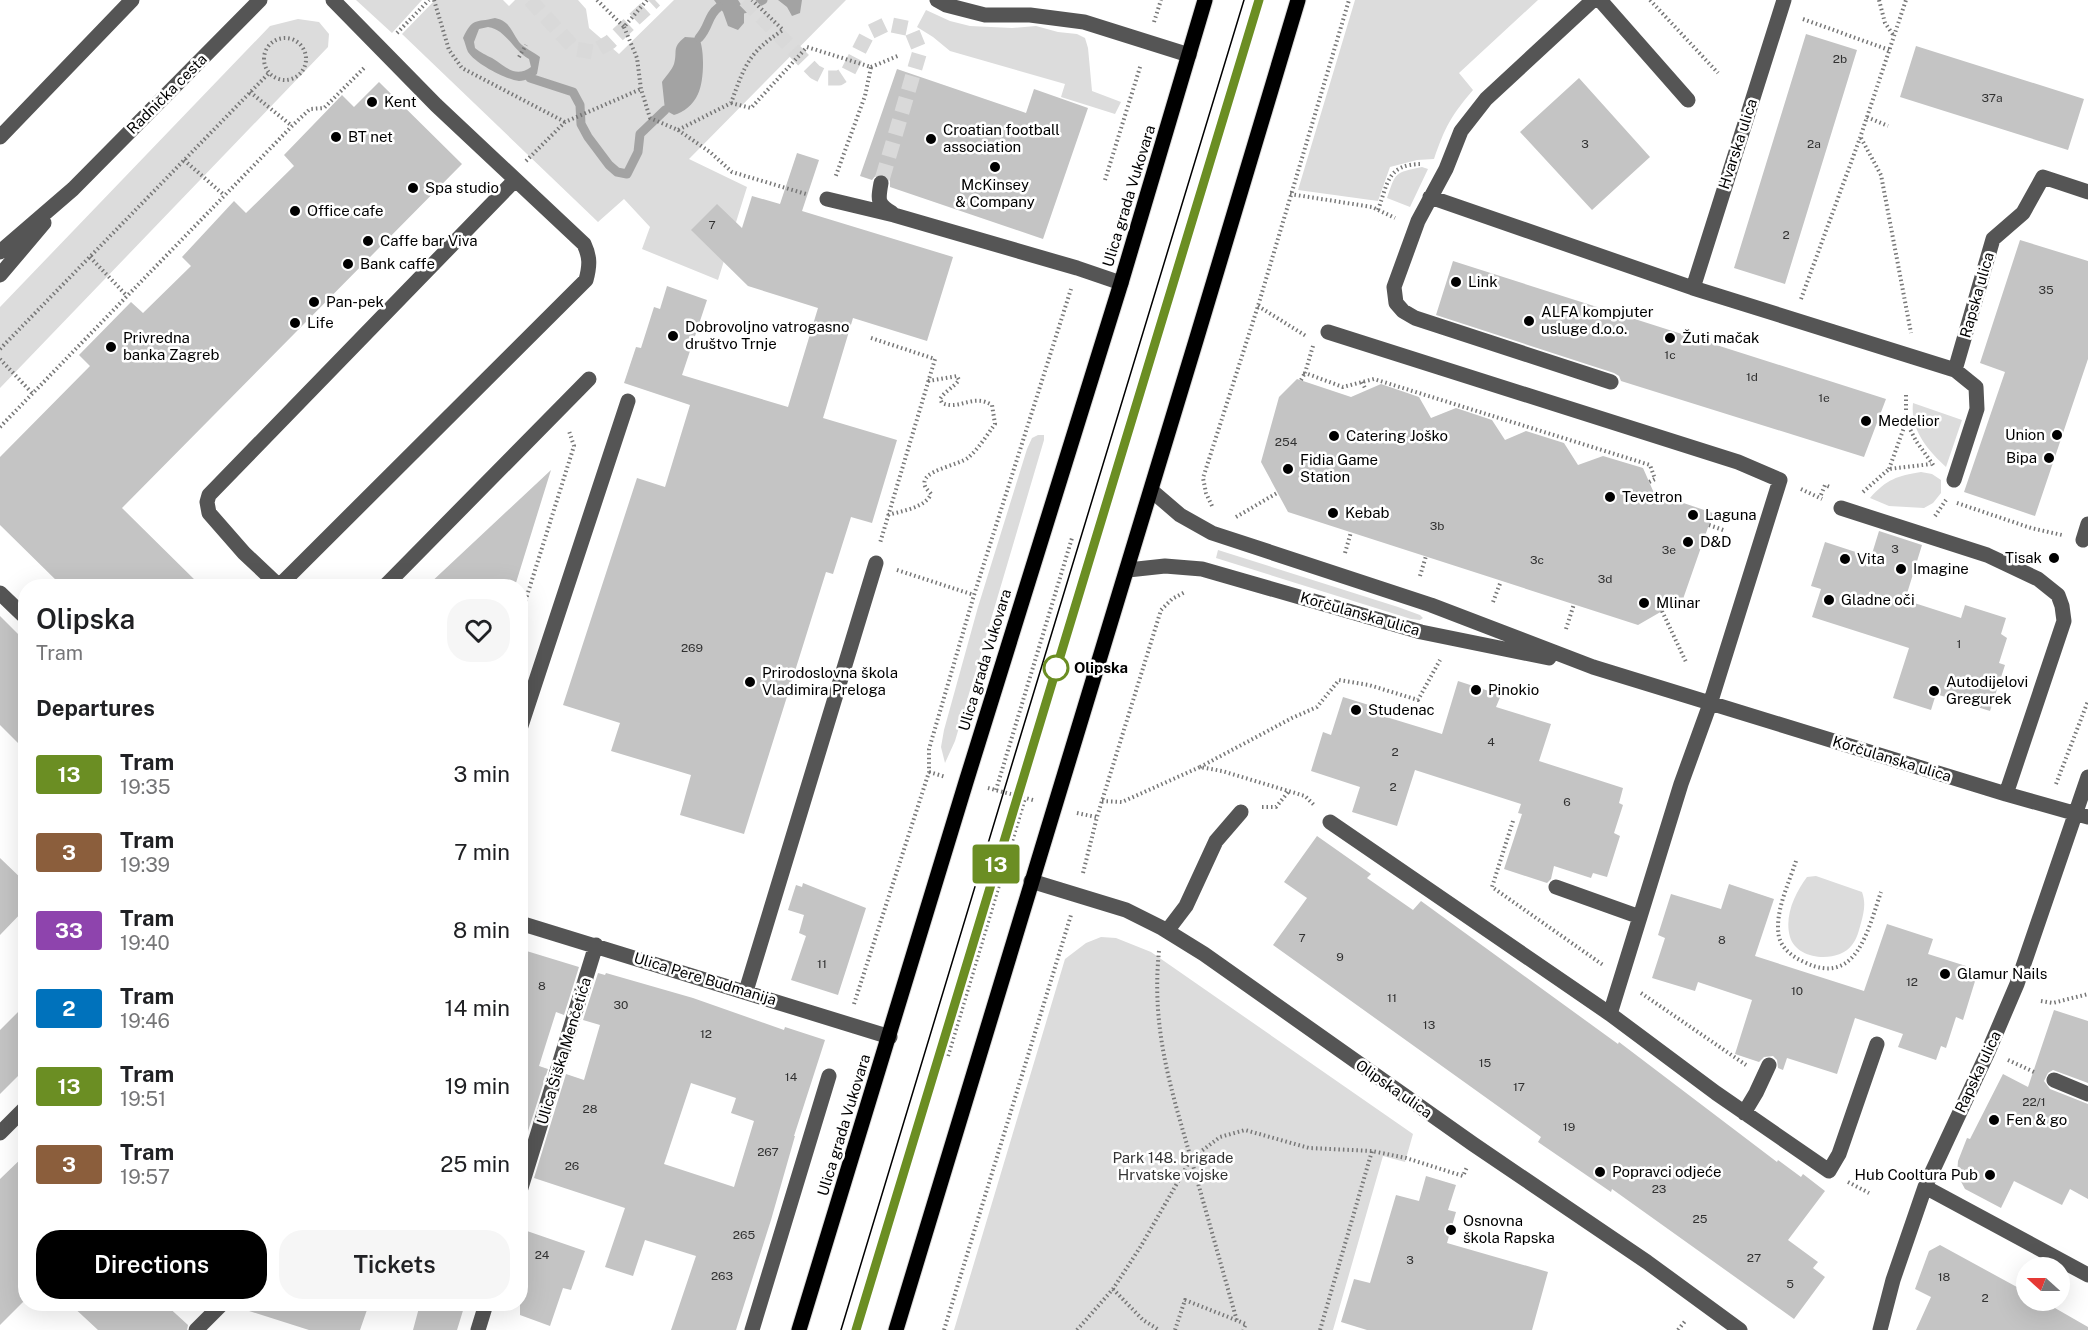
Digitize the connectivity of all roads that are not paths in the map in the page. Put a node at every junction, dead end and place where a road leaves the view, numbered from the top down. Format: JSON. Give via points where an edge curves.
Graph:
{"nodes":[{"id":1,"x":132,"y":0,"type":"edge"},
{"id":2,"x":260,"y":0,"type":"edge"},
{"id":3,"x":333,"y":0,"type":"edge"},
{"id":4,"x":937,"y":0,"type":"edge"},
{"id":5,"x":1205,"y":0,"type":"edge"},
{"id":6,"x":1298,"y":0,"type":"edge"},
{"id":7,"x":1593,"y":0,"type":"edge"},
{"id":8,"x":1600,"y":0,"type":"edge"},
{"id":9,"x":1784,"y":0,"type":"edge"},
{"id":10,"x":1189,"y":55,"type":"junction"},
{"id":11,"x":1688,"y":100,"type":"dead end"},
{"id":12,"x":0,"y":137,"type":"edge"},
{"id":13,"x":513,"y":178,"type":"junction"},
{"id":14,"x":881,"y":183,"type":"tunnel mouth"},
{"id":15,"x":73,"y":189,"type":"junction"},
{"id":16,"x":2088,"y":192,"type":"edge"},
{"id":17,"x":1430,"y":197,"type":"junction"},
{"id":18,"x":826,"y":199,"type":"road end"},
{"id":19,"x":894,"y":215,"type":"junction"},
{"id":20,"x":0,"y":252,"type":"edge"},
{"id":21,"x":0,"y":276,"type":"edge"},
{"id":22,"x":1121,"y":283,"type":"junction"},
{"id":23,"x":1693,"y":288,"type":"junction"},
{"id":24,"x":1322,"y":333,"type":"road end"},
{"id":25,"x":1955,"y":370,"type":"junction"},
{"id":26,"x":589,"y":379,"type":"dead end"},
{"id":27,"x":1611,"y":382,"type":"dead end"},
{"id":28,"x":627,"y":401,"type":"dead end"},
{"id":29,"x":1954,"y":480,"type":"road end"},
{"id":30,"x":1152,"y":491,"type":"junction"},
{"id":31,"x":1841,"y":508,"type":"road end"},
{"id":32,"x":2088,"y":524,"type":"edge"},
{"id":33,"x":2083,"y":540,"type":"road end"},
{"id":34,"x":876,"y":563,"type":"road end"},
{"id":35,"x":1128,"y":570,"type":"junction"},
{"id":36,"x":272,"y":579,"type":"edge"},
{"id":37,"x":286,"y":579,"type":"edge"},
{"id":38,"x":392,"y":579,"type":"edge"},
{"id":39,"x":0,"y":593,"type":"edge"},
{"id":40,"x":18,"y":610,"type":"edge"},
{"id":41,"x":1593,"y":668,"type":"junction"},
{"id":42,"x":528,"y":704,"type":"edge"},
{"id":43,"x":1710,"y":704,"type":"junction"},
{"id":44,"x":2088,"y":777,"type":"edge"},
{"id":45,"x":2006,"y":794,"type":"junction"},
{"id":46,"x":1240,"y":812,"type":"road end"},
{"id":47,"x":2081,"y":815,"type":"edge"},
{"id":48,"x":1330,"y":822,"type":"road end"},
{"id":49,"x":1031,"y":881,"type":"junction"},
{"id":50,"x":1556,"y":887,"type":"dead end"},
{"id":51,"x":1640,"y":917,"type":"junction"},
{"id":52,"x":528,"y":924,"type":"edge"},
{"id":53,"x":1167,"y":931,"type":"junction"},
{"id":54,"x":596,"y":945,"type":"junction"},
{"id":55,"x":747,"y":991,"type":"junction"},
{"id":56,"x":1610,"y":1014,"type":"junction"},
{"id":57,"x":890,"y":1037,"type":"junction"},
{"id":58,"x":1877,"y":1044,"type":"dead end"},
{"id":59,"x":1766,"y":1071,"type":"road end"},
{"id":60,"x":829,"y":1076,"type":"dead end"},
{"id":61,"x":2054,"y":1080,"type":"road end"},
{"id":62,"x":2088,"y":1094,"type":"edge"},
{"id":63,"x":1744,"y":1113,"type":"junction"},
{"id":64,"x":18,"y":1115,"type":"edge"},
{"id":65,"x":0,"y":1133,"type":"edge"},
{"id":66,"x":528,"y":1165,"type":"edge"},
{"id":67,"x":1925,"y":1187,"type":"junction"},
{"id":68,"x":2088,"y":1275,"type":"edge"},
{"id":69,"x":215,"y":1311,"type":"edge"},
{"id":70,"x":484,"y":1311,"type":"edge"},
{"id":71,"x":196,"y":1330,"type":"edge"},
{"id":72,"x":478,"y":1330,"type":"edge"},
{"id":73,"x":752,"y":1330,"type":"edge"},
{"id":74,"x":800,"y":1330,"type":"edge"},
{"id":75,"x":896,"y":1330,"type":"edge"},
{"id":76,"x":1740,"y":1330,"type":"edge"},
{"id":77,"x":1880,"y":1330,"type":"edge"}],
"edges":[{"from":1,"to":12,"type":"street"},
{"from":2,"to":15,"type":"street","name":"Radnička cesta"},
{"from":3,"to":13,"type":"street"},
{"from":4,"to":10,"type":"street","via":[[985,15],[1030,15],[1084,22]]},
{"from":5,"to":10,"type":"main road","name":"Ulica grada Vukovara"},
{"from":6,"to":30,"type":"main road"},
{"from":7,"to":17,"type":"street","via":[[1486,99],[1461,131]]},
{"from":8,"to":11,"type":"street"},
{"from":9,"to":23,"type":"street","name":"Hvarska ulica"},
{"from":10,"to":22,"type":"main road","name":"Ulica grada Vukovara"},
{"from":13,"to":36,"type":"street","via":[[209,495],[209,513]]},
{"from":13,"to":37,"type":"street","via":[[584,244],[590,257],[586,280]]},
{"from":14,"to":19,"type":"street","via":[[882,207]]},
{"from":15,"to":20,"type":"street","name":"Radnička cesta"},
{"from":15,"to":21,"type":"street","name":"Radnička cesta"},
{"from":16,"to":25,"type":"street","name":"Rapska ulica","via":[[2043,177],[2023,213],[1993,239]]},
{"from":17,"to":23,"type":"street"},
{"from":17,"to":27,"type":"street","via":[[1394,287],[1396,303],[1403,311]]},
{"from":18,"to":19,"type":"street"},
{"from":19,"to":22,"type":"street"},
{"from":22,"to":57,"type":"main road","name":"Ulica grada Vukovara"},
{"from":23,"to":25,"type":"street"},
{"from":24,"to":43,"type":"street","via":[[1727,458],[1780,480]]},
{"from":25,"to":29,"type":"street","via":[[1976,387],[1977,409]]},
{"from":26,"to":38,"type":"street"},
{"from":28,"to":42,"type":"street"},
{"from":30,"to":35,"type":"main road"},
{"from":30,"to":41,"type":"street","name":"Korčulanska ulica","via":[[1180,515],[1212,533],[1431,605]]},
{"from":31,"to":45,"type":"street","via":[[1987,555],[2037,579],[2058,595],[2064,621]]},
{"from":32,"to":33,"type":"street"},
{"from":34,"to":55,"type":"street"},
{"from":35,"to":41,"type":"street","name":"Korčulanska ulica","via":[[1164,566],[1202,569],[1421,632]]},
{"from":35,"to":49,"type":"main road"},
{"from":39,"to":40,"type":"street"},
{"from":41,"to":43,"type":"street","name":"Korčulanska ulica"},
{"from":43,"to":45,"type":"street","name":"Korčulanska ulica"},
{"from":43,"to":51,"type":"street"},
{"from":44,"to":47,"type":"street","name":"Rapska ulica"},
{"from":45,"to":47,"type":"street","name":"Korčulanska ulica"},
{"from":46,"to":53,"type":"street","via":[[1216,841],[1186,906]]},
{"from":47,"to":67,"type":"street","name":"Rapska ulica","via":[[2017,984]]},
{"from":48,"to":56,"type":"street"},
{"from":49,"to":53,"type":"street","name":"Olipska ulica","via":[[1126,910]]},
{"from":49,"to":75,"type":"main road"},
{"from":50,"to":51,"type":"street"},
{"from":51,"to":56,"type":"street"},
{"from":52,"to":54,"type":"street","name":"Ulica Pere Budmanija"},
{"from":53,"to":76,"type":"street","name":"Olipska ulica"},
{"from":54,"to":55,"type":"street","name":"Ulica Pere Budmanija"},
{"from":54,"to":66,"type":"street","name":"Ulica Šiška Menčetića"},
{"from":55,"to":57,"type":"street","name":"Ulica Pere Budmanija"},
{"from":56,"to":63,"type":"street"},
{"from":57,"to":74,"type":"main road","name":"Ulica grada Vukovara"},
{"from":58,"to":63,"type":"street","via":[[1839,1154],[1829,1172]]},
{"from":59,"to":63,"type":"street"},
{"from":60,"to":73,"type":"street","name":"Ulica grada Vukovara"},
{"from":61,"to":62,"type":"street"},
{"from":64,"to":65,"type":"street"},
{"from":67,"to":68,"type":"street"},
{"from":67,"to":77,"type":"street","name":"Rapska ulica"},
{"from":69,"to":71,"type":"street"},
{"from":70,"to":72,"type":"street"}]}
